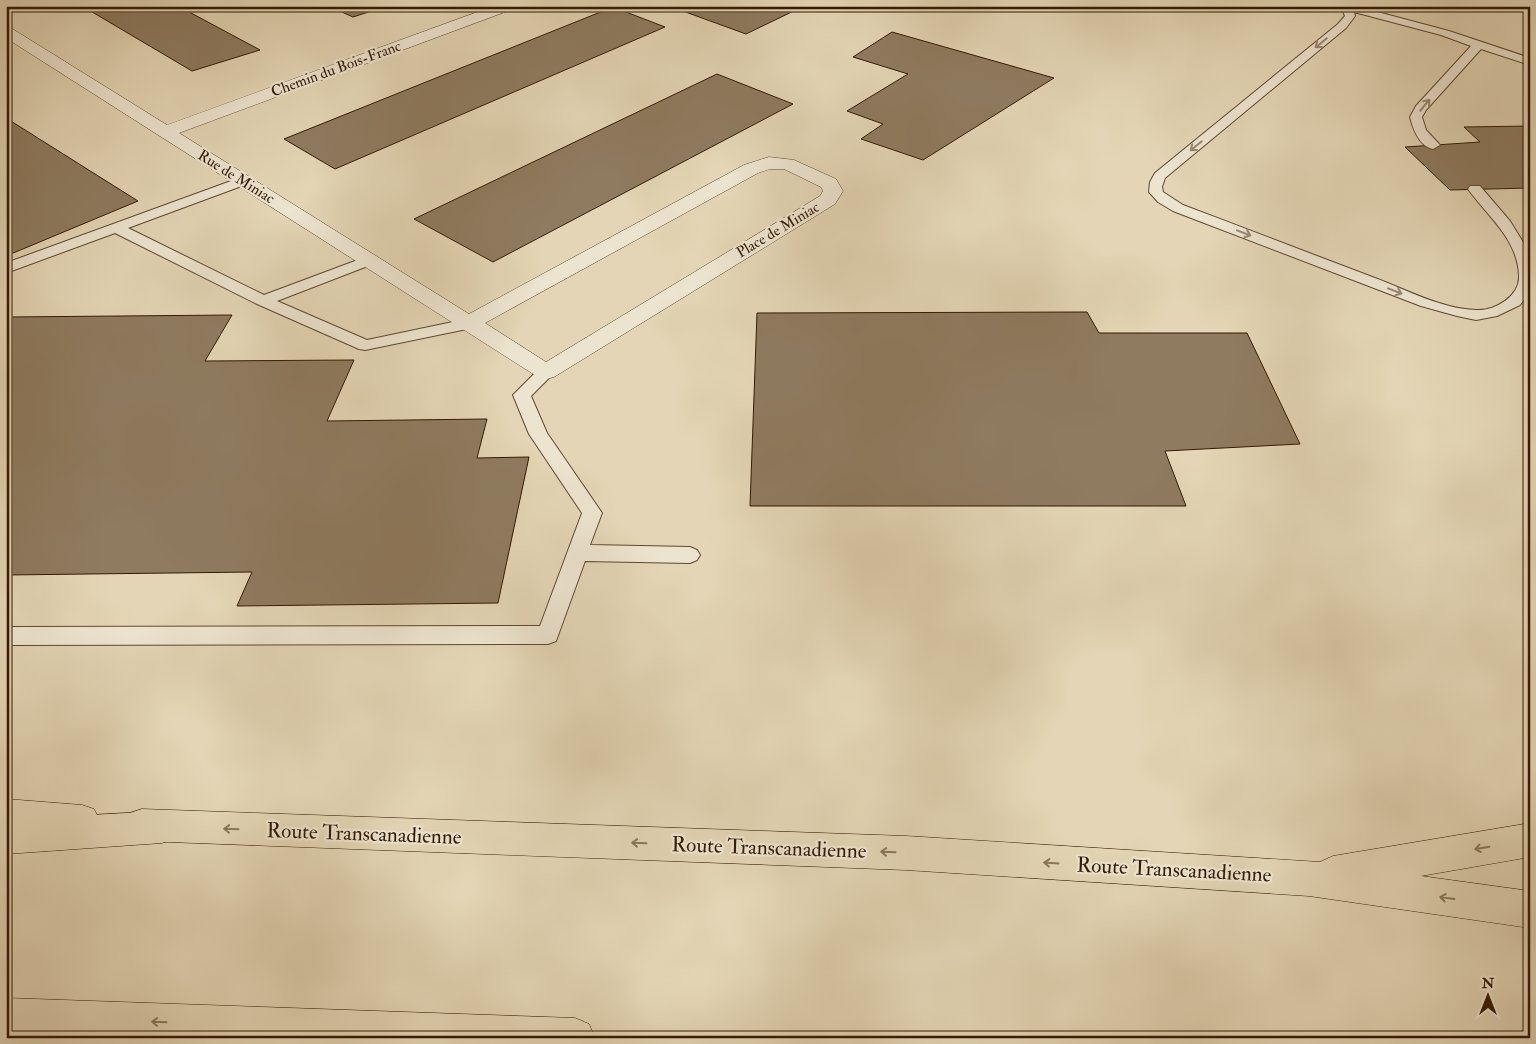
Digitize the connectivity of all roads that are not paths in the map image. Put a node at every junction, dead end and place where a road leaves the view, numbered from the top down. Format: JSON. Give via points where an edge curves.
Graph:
{"nodes":[{"id":1,"x":508,"y":6,"type":"edge"},
{"id":2,"x":1345,"y":7,"type":"edge"},
{"id":3,"x":6,"y":31,"type":"edge"},
{"id":4,"x":1479,"y":44,"type":"junction"},
{"id":5,"x":1530,"y":62,"type":"edge"},
{"id":6,"x":165,"y":132,"type":"junction"},
{"id":7,"x":1433,"y":145,"type":"dead end"},
{"id":8,"x":242,"y":181,"type":"junction"},
{"id":9,"x":1475,"y":189,"type":"dead end"},
{"id":10,"x":116,"y":228,"type":"junction"},
{"id":11,"x":368,"y":261,"type":"junction"},
{"id":12,"x":6,"y":268,"type":"edge"},
{"id":13,"x":263,"y":300,"type":"junction"},
{"id":14,"x":467,"y":324,"type":"junction"},
{"id":15,"x":546,"y":372,"type":"junction"},
{"id":16,"x":578,"y":553,"type":"junction"},
{"id":17,"x":690,"y":555,"type":"dead end"},
{"id":18,"x":6,"y":636,"type":"edge"},
{"id":19,"x":6,"y":815,"type":"edge"},
{"id":20,"x":162,"y":827,"type":"junction"},
{"id":21,"x":6,"y":837,"type":"edge"},
{"id":22,"x":1530,"y":840,"type":"edge"},
{"id":23,"x":1309,"y":878,"type":"junction"},
{"id":24,"x":1530,"y":910,"type":"edge"},
{"id":25,"x":6,"y":1018,"type":"edge"},
{"id":26,"x":575,"y":1038,"type":"edge"}],
"edges":[{"from":1,"to":6,"type":"street","name":"Chemin du Bois-Franc"},
{"from":2,"to":4,"type":"lane"},
{"from":2,"to":9,"type":"lane","one_way":true,"via":[[1350,16],[1342,26],[1160,176],[1154,189],[1158,195],[1178,208],[1427,303],[1477,315],[1494,313],[1510,305],[1521,294],[1527,281],[1520,248],[1500,217]]},
{"from":3,"to":6,"type":"street","name":"Rue de Miniac"},
{"from":4,"to":5,"type":"lane"},
{"from":7,"to":4,"type":"lane","one_way":true,"via":[[1420,131],[1416,117]]},
{"from":6,"to":8,"type":"street","name":"Rue de Miniac"},
{"from":8,"to":10,"type":"lane"},
{"from":8,"to":11,"type":"street","name":"Rue de Miniac"},
{"from":10,"to":12,"type":"lane"},
{"from":10,"to":13,"type":"lane"},
{"from":11,"to":13,"type":"lane"},
{"from":11,"to":14,"type":"street","name":"Rue de Miniac"},
{"from":13,"to":14,"type":"lane","via":[[365,346]]},
{"from":14,"to":15,"type":"street"},
{"from":14,"to":15,"type":"street","name":"Place de Miniac","via":[[751,169],[769,163],[787,164],[829,183],[833,191],[828,200]]},
{"from":15,"to":16,"type":"lane","via":[[522,395],[538,434],[592,513]]},
{"from":16,"to":17,"type":"lane"},
{"from":16,"to":18,"type":"lane","via":[[548,635]]},
{"from":19,"to":20,"type":"main road","name":"Route Transcanadienne"},
{"from":20,"to":21,"type":"main road"},
{"from":23,"to":20,"type":"main road","name":"Route Transcanadienne","one_way":true,"via":[[906,853]]},
{"from":22,"to":23,"type":"main road","one_way":true},
{"from":24,"to":23,"type":"main road","name":"Route Transcanadienne","one_way":true},
{"from":26,"to":25,"type":"main road","one_way":true}]}
